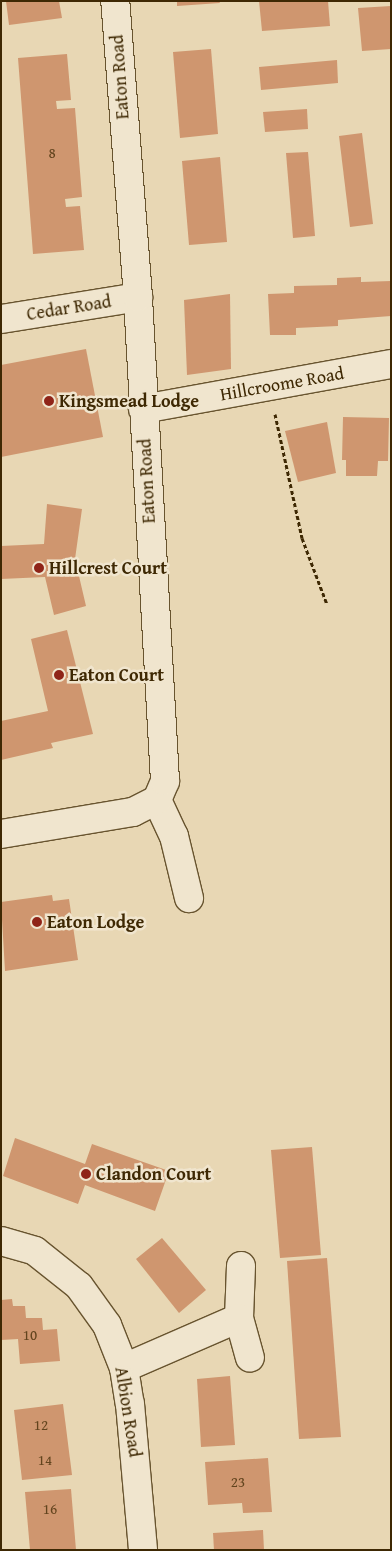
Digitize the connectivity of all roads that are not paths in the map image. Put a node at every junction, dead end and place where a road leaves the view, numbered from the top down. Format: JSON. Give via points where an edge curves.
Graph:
{"nodes":[{"id":1,"x":115,"y":1,"type":"edge"},
{"id":2,"x":138,"y":297,"type":"junction"},
{"id":3,"x":1,"y":319,"type":"edge"},
{"id":4,"x":391,"y":364,"type":"edge"},
{"id":5,"x":143,"y":409,"type":"junction"},
{"id":6,"x":157,"y":800,"type":"junction"},
{"id":7,"x":1,"y":834,"type":"edge"},
{"id":8,"x":189,"y":898,"type":"dead end"},
{"id":9,"x":1,"y":1241,"type":"edge"},
{"id":10,"x":241,"y":1266,"type":"dead end"},
{"id":11,"x":239,"y":1318,"type":"junction"},
{"id":12,"x":250,"y":1358,"type":"dead end"},
{"id":13,"x":124,"y":1368,"type":"junction"},
{"id":14,"x":143,"y":1550,"type":"edge"}],
"edges":[{"from":1,"to":2,"type":"street","name":"Eaton Road"},
{"from":2,"to":3,"type":"street","name":"Cedar Road"},
{"from":2,"to":5,"type":"street","name":"Eaton Road"},
{"from":4,"to":5,"type":"street","name":"Hillcroome Road"},
{"from":5,"to":6,"type":"street","name":"Eaton Road","via":[[165,781]]},
{"from":6,"to":7,"type":"street","via":[[134,812]]},
{"from":6,"to":8,"type":"street","via":[[174,836]]},
{"from":9,"to":13,"type":"street","name":"Albion Road","via":[[35,1251],[79,1286],[107,1325]]},
{"from":10,"to":11,"type":"street"},
{"from":11,"to":12,"type":"street"},
{"from":11,"to":13,"type":"street"},
{"from":13,"to":14,"type":"street","name":"Albion Road","via":[[132,1414]]}]}
